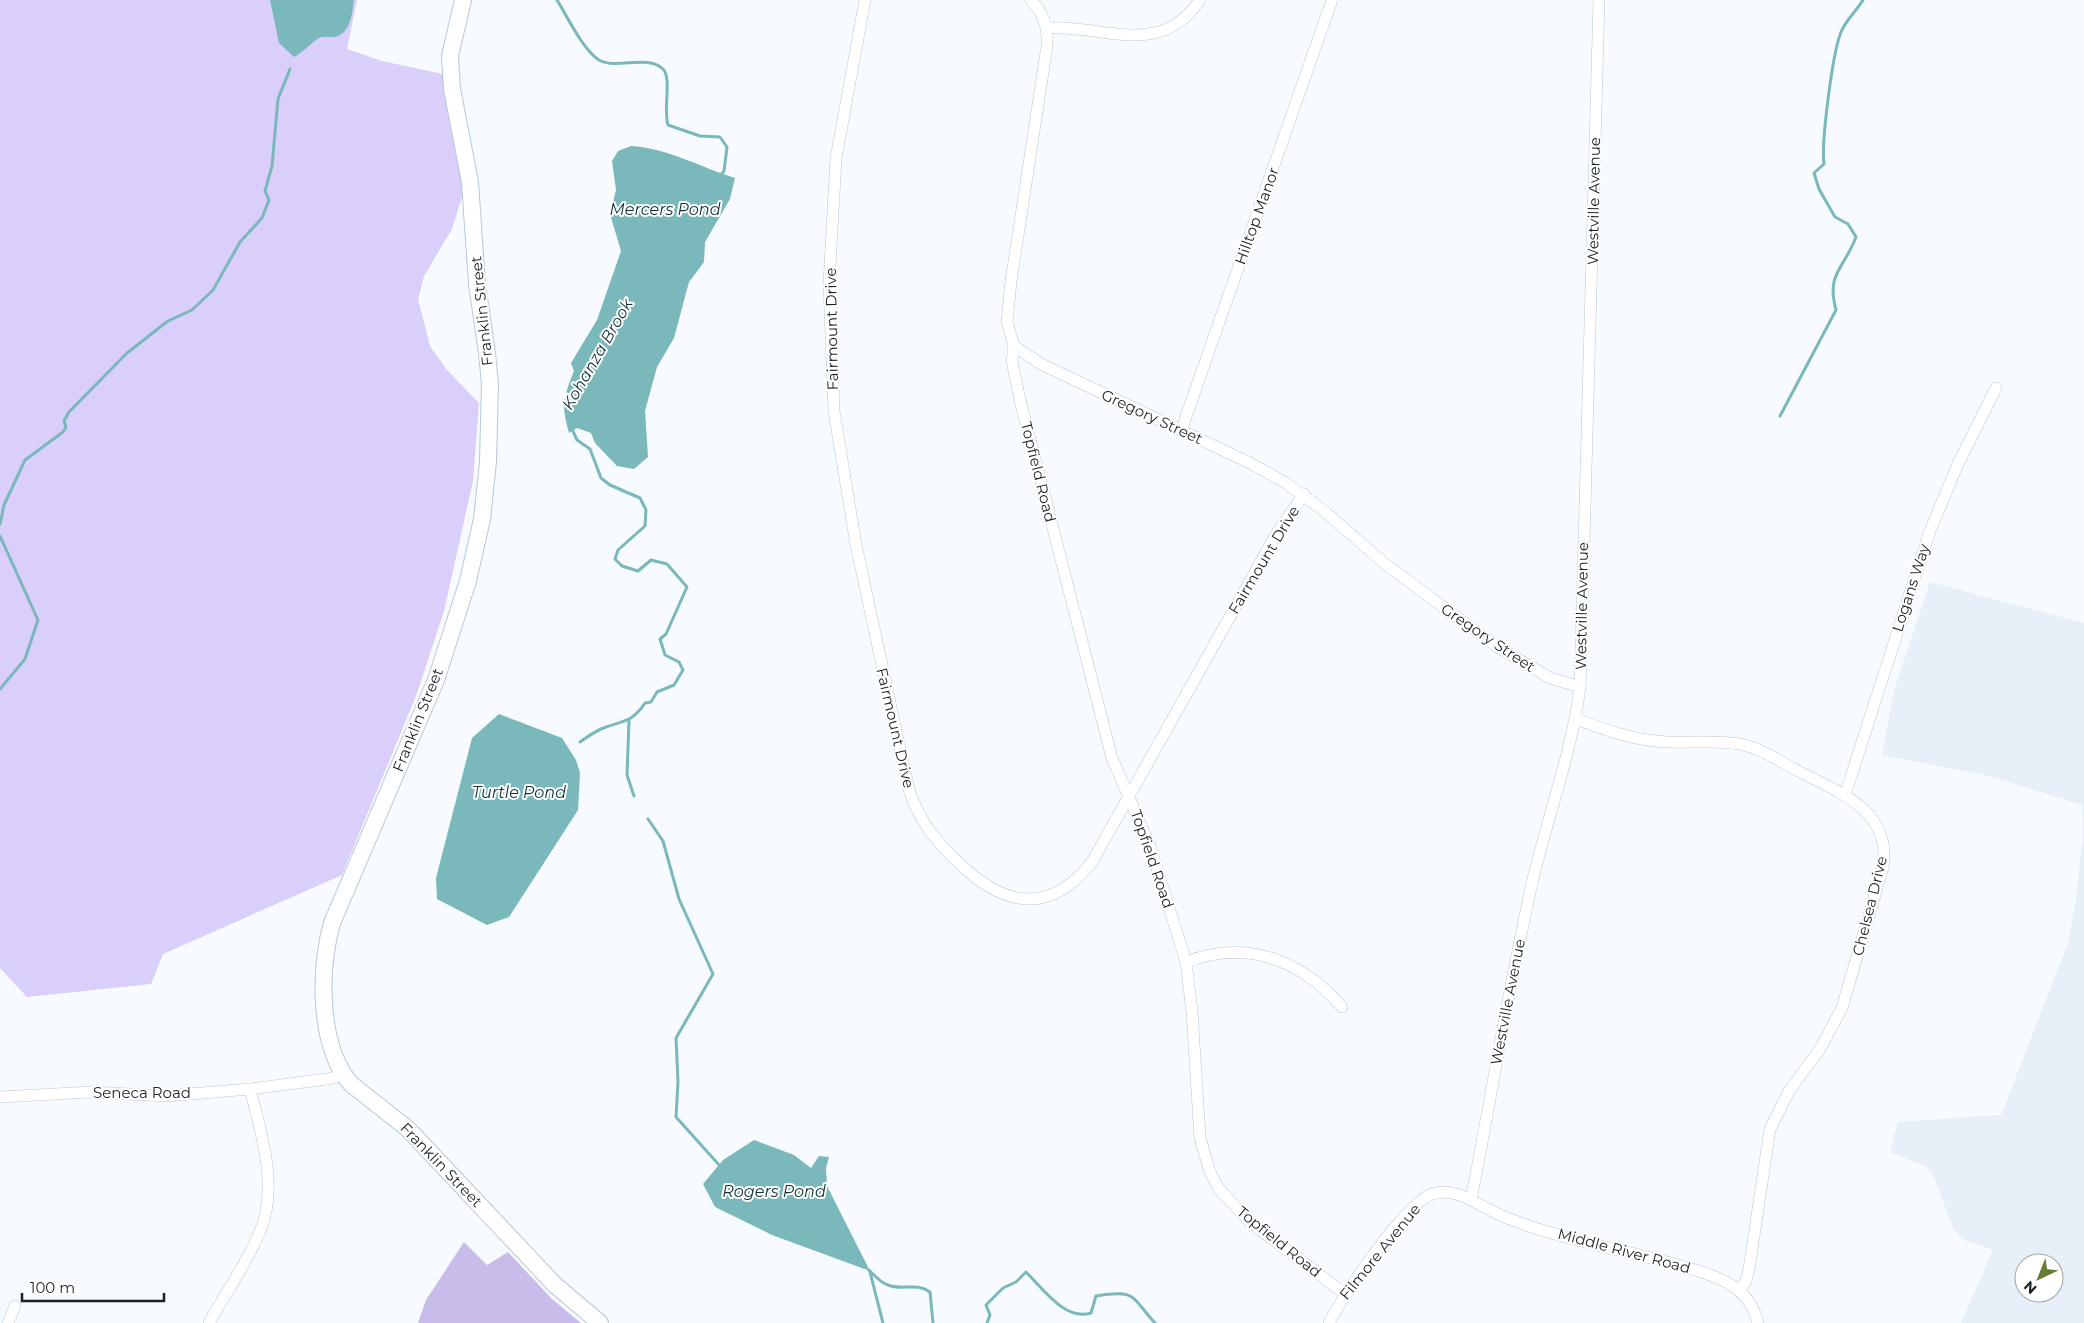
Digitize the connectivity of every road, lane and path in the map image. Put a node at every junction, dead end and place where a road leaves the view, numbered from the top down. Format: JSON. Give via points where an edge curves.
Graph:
{"nodes":[{"id":1,"x":463,"y":0,"type":"edge"},
{"id":2,"x":865,"y":0,"type":"edge"},
{"id":3,"x":1031,"y":0,"type":"edge"},
{"id":4,"x":1200,"y":0,"type":"edge"},
{"id":5,"x":1332,"y":0,"type":"edge"},
{"id":6,"x":1599,"y":0,"type":"edge"},
{"id":7,"x":1048,"y":28,"type":"junction"},
{"id":8,"x":1014,"y":346,"type":"junction"},
{"id":9,"x":1996,"y":388,"type":"dead end"},
{"id":10,"x":1181,"y":431,"type":"junction"},
{"id":11,"x":1304,"y":494,"type":"junction"},
{"id":12,"x":1580,"y":687,"type":"junction"},
{"id":13,"x":1576,"y":719,"type":"junction"},
{"id":14,"x":1845,"y":795,"type":"junction"},
{"id":15,"x":1128,"y":796,"type":"junction"},
{"id":16,"x":1186,"y":962,"type":"junction"},
{"id":17,"x":1342,"y":1007,"type":"dead end"},
{"id":18,"x":343,"y":1075,"type":"junction"},
{"id":19,"x":250,"y":1089,"type":"junction"},
{"id":20,"x":0,"y":1097,"type":"edge"},
{"id":21,"x":1471,"y":1200,"type":"junction"},
{"id":22,"x":1739,"y":1290,"type":"junction"},
{"id":23,"x":1345,"y":1294,"type":"junction"},
{"id":24,"x":16,"y":1306,"type":"dead end"},
{"id":25,"x":8,"y":1323,"type":"edge"},
{"id":26,"x":209,"y":1323,"type":"edge"},
{"id":27,"x":600,"y":1323,"type":"edge"},
{"id":28,"x":1328,"y":1323,"type":"edge"},
{"id":29,"x":1758,"y":1323,"type":"edge"}],
"edges":[{"from":1,"to":18,"type":"main road","name":"Franklin Street","via":[[450,56],[452,89],[470,182],[477,284],[488,353],[488,462],[476,548],[451,636],[420,721],[351,875],[329,935],[324,967],[325,1006],[332,1048]]},
{"from":2,"to":15,"type":"street","name":"Fairmount Drive","via":[[836,158],[829,284],[834,402],[856,545],[909,790],[924,825],[943,849],[971,875],[1003,895],[1030,900],[1058,892],[1082,876]]},
{"from":3,"to":7,"type":"street","via":[[1040,10]]},
{"from":4,"to":7,"type":"street","via":[[1186,18],[1164,32],[1135,35]]},
{"from":5,"to":10,"type":"street","name":"Hilltop Manor"},
{"from":6,"to":12,"type":"street","name":"Westville Avenue"},
{"from":7,"to":8,"type":"street","via":[[1048,46],[1011,281],[1007,322]]},
{"from":8,"to":10,"type":"street","name":"Gregory Street","via":[[1041,364]]},
{"from":8,"to":15,"type":"street","name":"Topfield Road","via":[[1012,361],[1025,420],[1112,758]]},
{"from":9,"to":14,"type":"street","name":"Logans Way","via":[[1957,466],[1930,531]]},
{"from":10,"to":11,"type":"street","name":"Gregory Street","via":[[1250,463]]},
{"from":11,"to":12,"type":"street","name":"Gregory Street","via":[[1384,563],[1496,646],[1550,678]]},
{"from":11,"to":15,"type":"street","name":"Fairmount Drive","via":[[1277,533]]},
{"from":12,"to":13,"type":"street","name":"Westville Avenue"},
{"from":13,"to":14,"type":"street","name":"Chelsea Drive","via":[[1642,740],[1719,742],[1750,747]]},
{"from":13,"to":21,"type":"street","name":"Westville Avenue","via":[[1523,926]]},
{"from":14,"to":22,"type":"street","name":"Chelsea Drive","via":[[1860,805],[1876,825],[1883,840],[1883,867],[1842,1008],[1820,1049],[1789,1091],[1770,1129],[1749,1269]]},
{"from":15,"to":16,"type":"street","name":"Topfield Road","via":[[1150,846]]},
{"from":16,"to":17,"type":"street","via":[[1219,953],[1267,956],[1306,974]]},
{"from":16,"to":23,"type":"street","name":"Topfield Road","via":[[1200,1138],[1210,1172],[1219,1189],[1251,1223]]},
{"from":18,"to":19,"type":"street","name":"Seneca Road"},
{"from":18,"to":27,"type":"main road","name":"Franklin Street","via":[[358,1092],[408,1129],[555,1285]]},
{"from":19,"to":20,"type":"street","name":"Seneca Road","via":[[166,1096],[92,1092]]},
{"from":19,"to":26,"type":"street","via":[[266,1163],[266,1206],[253,1246]]},
{"from":21,"to":22,"type":"street","name":"Middle River Road","via":[[1526,1225],[1702,1272]]},
{"from":21,"to":23,"type":"street","name":"Filmore Avenue","via":[[1449,1192],[1422,1200]]},
{"from":22,"to":29,"type":"street","name":"Middle River Road","via":[[1754,1307]]},
{"from":23,"to":28,"type":"street","name":"Filmore Avenue"},
{"from":24,"to":25,"type":"street"}]}
